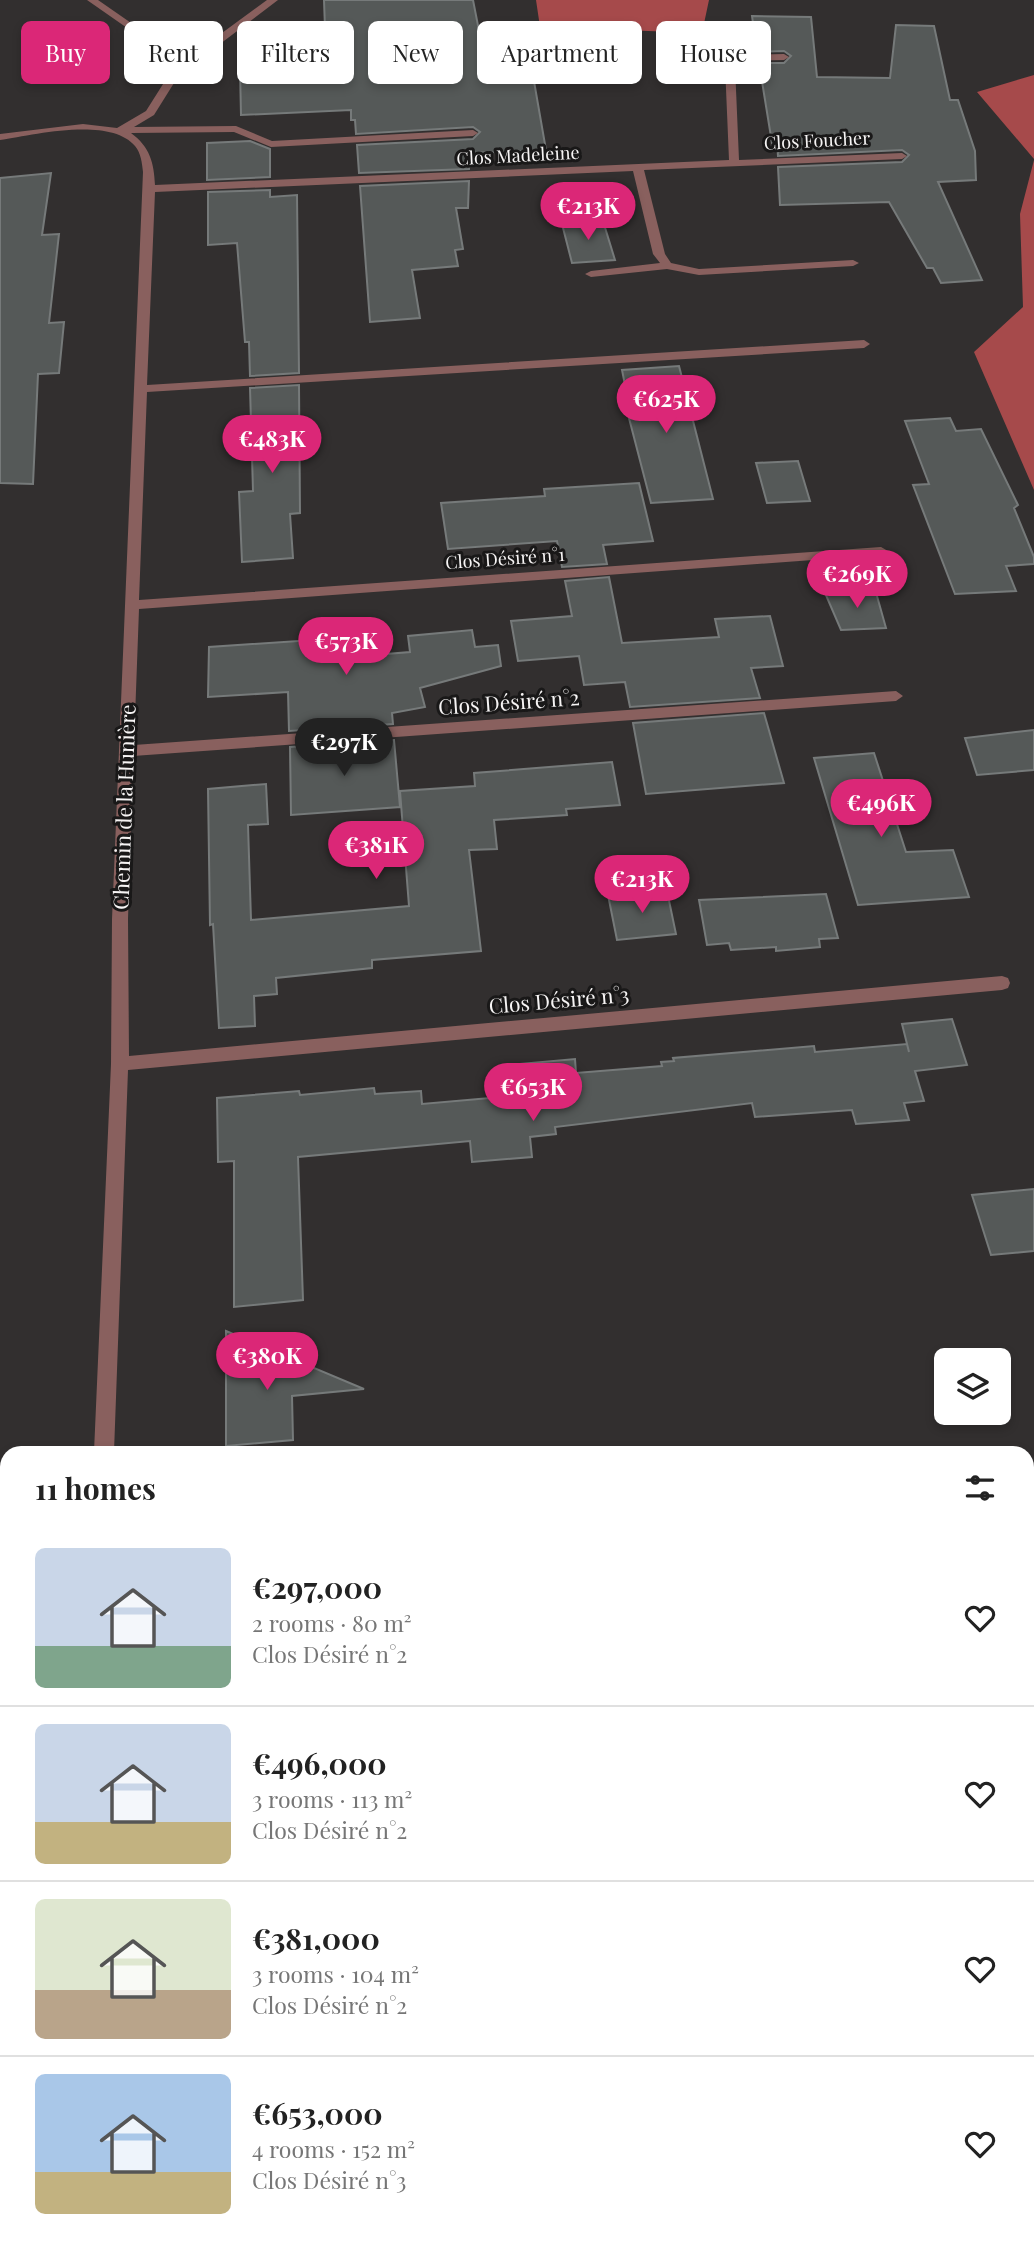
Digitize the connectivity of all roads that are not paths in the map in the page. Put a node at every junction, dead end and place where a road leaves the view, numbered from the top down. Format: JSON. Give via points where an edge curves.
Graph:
{"nodes":[{"id":1,"x":92,"y":0,"type":"edge"},
{"id":2,"x":273,"y":0,"type":"edge"},
{"id":3,"x":124,"y":22,"type":"edge"},
{"id":4,"x":223,"y":37,"type":"edge"},
{"id":5,"x":784,"y":57,"type":"dead end"},
{"id":6,"x":168,"y":84,"type":"edge"},
{"id":7,"x":121,"y":130,"type":"junction"},
{"id":8,"x":473,"y":133,"type":"dead end"},
{"id":9,"x":0,"y":137,"type":"edge"},
{"id":10,"x":902,"y":156,"type":"dead end"},
{"id":11,"x":734,"y":163,"type":"junction"},
{"id":12,"x":638,"y":168,"type":"junction"},
{"id":13,"x":148,"y":189,"type":"junction"},
{"id":14,"x":853,"y":263,"type":"dead end"},
{"id":15,"x":667,"y":266,"type":"junction"},
{"id":16,"x":590,"y":274,"type":"dead end"},
{"id":17,"x":864,"y":344,"type":"dead end"},
{"id":18,"x":141,"y":389,"type":"junction"},
{"id":19,"x":881,"y":551,"type":"dead end"},
{"id":20,"x":131,"y":605,"type":"junction"},
{"id":21,"x":896,"y":696,"type":"dead end"},
{"id":22,"x":126,"y":751,"type":"junction"},
{"id":23,"x":1002,"y":983,"type":"dead end"},
{"id":24,"x":120,"y":1064,"type":"junction"},
{"id":25,"x":104,"y":1446,"type":"edge"}],
"edges":[{"from":1,"to":3,"type":"street"},
{"from":2,"to":4,"type":"street"},
{"from":5,"to":11,"type":"street","via":[[738,58],[730,65]]},
{"from":6,"to":7,"type":"street","via":[[150,113]]},
{"from":7,"to":8,"type":"street","via":[[236,129],[271,144]]},
{"from":7,"to":9,"type":"street","via":[[68,128]]},
{"from":7,"to":13,"type":"street","name":"Chemin de la Hunière","via":[[138,142],[147,162]]},
{"from":10,"to":11,"type":"street","name":"Clos Foucher"},
{"from":11,"to":12,"type":"street","name":"Clos Madeleine"},
{"from":12,"to":13,"type":"street","name":"Clos Madeleine"},
{"from":12,"to":15,"type":"street","via":[[659,254]]},
{"from":13,"to":18,"type":"street","name":"Chemin de la Hunière"},
{"from":14,"to":15,"type":"street","via":[[699,272]]},
{"from":15,"to":16,"type":"street"},
{"from":17,"to":18,"type":"street"},
{"from":18,"to":20,"type":"street","name":"Chemin de la Hunière"},
{"from":19,"to":20,"type":"street","name":"Clos Désiré n°1"},
{"from":20,"to":22,"type":"street","name":"Chemin de la Hunière"},
{"from":21,"to":22,"type":"street","name":"Clos Désiré n°2"},
{"from":22,"to":24,"type":"street","name":"Chemin de la Hunière"},
{"from":23,"to":24,"type":"street","name":"Clos Désiré n°3"},
{"from":24,"to":25,"type":"street","name":"Chemin de la Hunière"}]}
